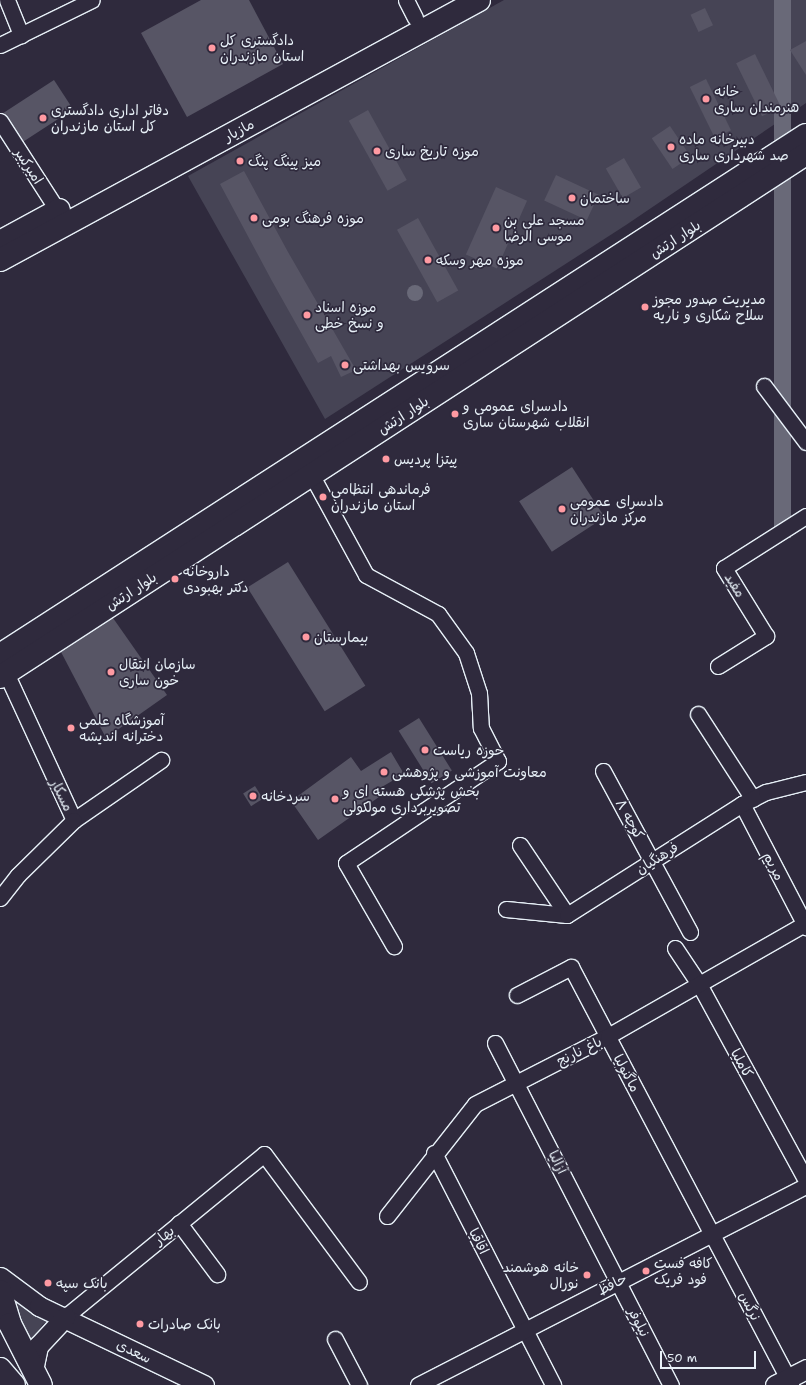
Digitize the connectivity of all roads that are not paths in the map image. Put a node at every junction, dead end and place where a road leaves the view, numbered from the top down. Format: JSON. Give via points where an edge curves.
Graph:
{"nodes":[{"id":1,"x":7,"y":0,"type":"edge"},
{"id":2,"x":92,"y":0,"type":"edge"},
{"id":3,"x":449,"y":0,"type":"edge"},
{"id":4,"x":476,"y":1,"type":"edge"},
{"id":5,"x":410,"y":9,"type":"edge"},
{"id":6,"x":21,"y":35,"type":"junction"},
{"id":7,"x":0,"y":45,"type":"edge"},
{"id":8,"x":0,"y":121,"type":"edge"},
{"id":9,"x":806,"y":135,"type":"edge"},
{"id":10,"x":178,"y":154,"type":"junction"},
{"id":11,"x":806,"y":154,"type":"edge"},
{"id":12,"x":757,"y":176,"type":"junction"},
{"id":13,"x":58,"y":211,"type":"junction"},
{"id":14,"x":0,"y":242,"type":"edge"},
{"id":15,"x":0,"y":260,"type":"edge"},
{"id":16,"x":764,"y":386,"type":"dead end"},
{"id":17,"x":806,"y":442,"type":"edge"},
{"id":18,"x":306,"y":466,"type":"junction"},
{"id":19,"x":804,"y":520,"type":"edge"},
{"id":20,"x":718,"y":666,"type":"dead end"},
{"id":21,"x":2,"y":668,"type":"edge"},
{"id":22,"x":698,"y":714,"type":"dead end"},
{"id":23,"x":162,"y":760,"type":"dead end"},
{"id":24,"x":604,"y":771,"type":"dead end"},
{"id":25,"x":806,"y":782,"type":"edge"},
{"id":26,"x":748,"y":802,"type":"junction"},
{"id":27,"x":74,"y":820,"type":"junction"},
{"id":28,"x":520,"y":845,"type":"dead end"},
{"id":29,"x":654,"y":861,"type":"junction"},
{"id":30,"x":0,"y":898,"type":"edge"},
{"id":31,"x":506,"y":909,"type":"dead end"},
{"id":32,"x":567,"y":915,"type":"junction"},
{"id":33,"x":805,"y":926,"type":"edge"},
{"id":34,"x":690,"y":932,"type":"dead end"},
{"id":35,"x":394,"y":946,"type":"dead end"},
{"id":36,"x":675,"y":948,"type":"dead end"},
{"id":37,"x":699,"y":984,"type":"junction"},
{"id":38,"x":517,"y":995,"type":"dead end"},
{"id":39,"x":608,"y":1036,"type":"junction"},
{"id":40,"x":495,"y":1044,"type":"dead end"},
{"id":41,"x":516,"y":1082,"type":"junction"},
{"id":42,"x":434,"y":1153,"type":"junction"},
{"id":43,"x":806,"y":1180,"type":"edge"},
{"id":44,"x":806,"y":1186,"type":"edge"},
{"id":45,"x":387,"y":1216,"type":"dead end"},
{"id":46,"x":179,"y":1223,"type":"junction"},
{"id":47,"x":712,"y":1233,"type":"junction"},
{"id":48,"x":217,"y":1274,"type":"dead end"},
{"id":49,"x":0,"y":1277,"type":"edge"},
{"id":50,"x":619,"y":1281,"type":"junction"},
{"id":51,"x":359,"y":1282,"type":"dead end"},
{"id":52,"x":0,"y":1291,"type":"edge"},
{"id":53,"x":65,"y":1317,"type":"junction"},
{"id":54,"x":5,"y":1322,"type":"edge"},
{"id":55,"x":524,"y":1329,"type":"junction"},
{"id":56,"x":335,"y":1339,"type":"dead end"},
{"id":57,"x":0,"y":1369,"type":"edge"},
{"id":58,"x":806,"y":1369,"type":"edge"},
{"id":59,"x":37,"y":1377,"type":"edge"},
{"id":60,"x":784,"y":1383,"type":"edge"},
{"id":61,"x":14,"y":1385,"type":"edge"},
{"id":62,"x":204,"y":1385,"type":"edge"},
{"id":63,"x":359,"y":1385,"type":"edge"},
{"id":64,"x":419,"y":1385,"type":"edge"},
{"id":65,"x":552,"y":1385,"type":"edge"},
{"id":66,"x":671,"y":1385,"type":"edge"}],
"edges":[{"from":1,"to":6,"type":"street"},
{"from":2,"to":6,"type":"street"},
{"from":3,"to":5,"type":"main road","name":"مازیار"},
{"from":4,"to":10,"type":"main road","name":"مازیار"},
{"from":5,"to":10,"type":"main road","name":"مازیار"},
{"from":6,"to":7,"type":"street"},
{"from":8,"to":13,"type":"street","name":"امیرکبیر"},
{"from":9,"to":12,"type":"main road","name":"بلوار ارتش"},
{"from":10,"to":13,"type":"main road","name":"مازیار"},
{"from":10,"to":15,"type":"main road","name":"مازیار"},
{"from":11,"to":12,"type":"main road","name":"بلوار ارتش"},
{"from":12,"to":18,"type":"main road","name":"بلوار ارتش"},
{"from":13,"to":14,"type":"main road","name":"مازیار"},
{"from":16,"to":17,"type":"street"},
{"from":18,"to":21,"type":"main road","name":"بلوار ارتش"},
{"from":18,"to":35,"type":"street","via":[[366,575],[438,614],[466,653],[479,693],[481,728],[498,761],[346,863]]},
{"from":19,"to":20,"type":"street","name":"مفید","via":[[724,568],[766,636]]},
{"from":21,"to":27,"type":"street","name":"مسکار"},
{"from":22,"to":26,"type":"street","name":"مریم"},
{"from":23,"to":27,"type":"street","name":"مسکار"},
{"from":24,"to":29,"type":"street","name":"کوچه ۸"},
{"from":25,"to":26,"type":"street","name":"فرهنگیان"},
{"from":26,"to":29,"type":"street","name":"فرهنگیان"},
{"from":26,"to":33,"type":"street","name":"مریم"},
{"from":27,"to":30,"type":"street"},
{"from":28,"to":32,"type":"street"},
{"from":29,"to":32,"type":"street","name":"فرهنگیان"},
{"from":29,"to":34,"type":"street","name":"کوچه ۸"},
{"from":31,"to":32,"type":"street"},
{"from":33,"to":37,"type":"street","name":"باغ نارنج"},
{"from":36,"to":37,"type":"street","name":"کاملیا"},
{"from":37,"to":39,"type":"street","name":"باغ نارنج"},
{"from":37,"to":43,"type":"street","name":"کاملیا"},
{"from":38,"to":39,"type":"street","name":"ماگنولیا","via":[[571,967]]},
{"from":39,"to":41,"type":"street","name":"باغ نارنج"},
{"from":39,"to":47,"type":"street","name":"ماگنولیا"},
{"from":40,"to":41,"type":"street","name":"آزالیا"},
{"from":41,"to":42,"type":"street","name":"باغ نارنج","via":[[475,1104]]},
{"from":41,"to":50,"type":"street","name":"آزالیا"},
{"from":42,"to":45,"type":"street","name":"باغ نارنج"},
{"from":42,"to":55,"type":"street","name":"اقاقیا"},
{"from":44,"to":47,"type":"street","name":"حافظ"},
{"from":46,"to":48,"type":"street"},
{"from":46,"to":51,"type":"street","name":"بهار","via":[[264,1154]]},
{"from":46,"to":53,"type":"street","name":"بهار"},
{"from":47,"to":50,"type":"street","name":"حافظ"},
{"from":47,"to":60,"type":"street","name":"نرگس"},
{"from":49,"to":53,"type":"street","name":"سعدی","via":[[27,1299]]},
{"from":50,"to":55,"type":"street","name":"حافظ"},
{"from":50,"to":66,"type":"street","name":"نیلوفر"},
{"from":52,"to":54,"type":"main road"},
{"from":53,"to":59,"type":"street","via":[[38,1346]]},
{"from":53,"to":62,"type":"street","name":"سعدی"},
{"from":54,"to":59,"type":"main road"},
{"from":55,"to":64,"type":"street","name":"حافظ"},
{"from":55,"to":65,"type":"street","name":"اقاقیا"},
{"from":56,"to":63,"type":"street"},
{"from":57,"to":61,"type":"main road"},
{"from":58,"to":60,"type":"street"}]}
